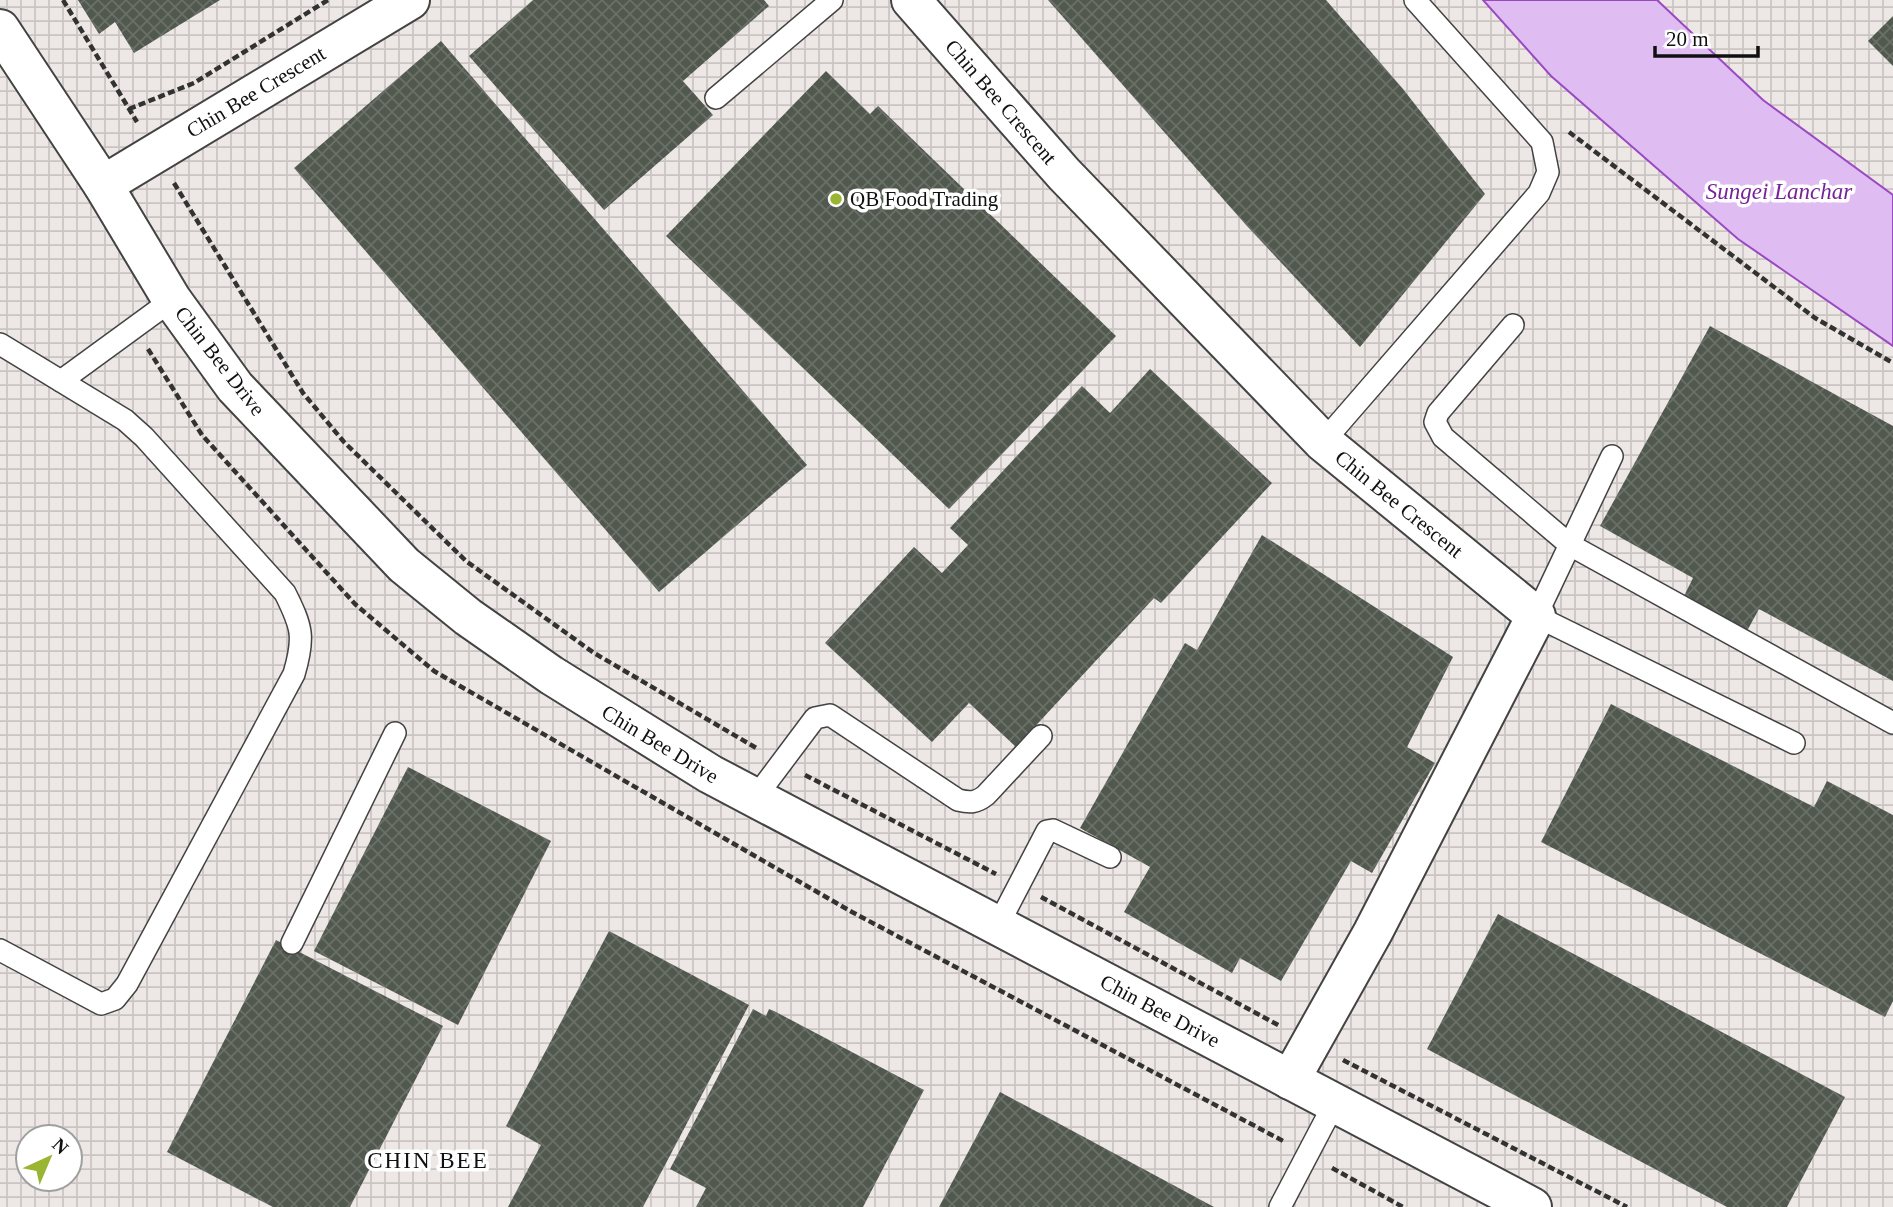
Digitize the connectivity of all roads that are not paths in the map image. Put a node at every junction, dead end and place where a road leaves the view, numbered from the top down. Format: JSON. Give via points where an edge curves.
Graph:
{"nodes":[{"id":1,"x":410,"y":0,"type":"edge"},
{"id":2,"x":832,"y":0,"type":"edge"},
{"id":3,"x":911,"y":0,"type":"edge"},
{"id":4,"x":1415,"y":0,"type":"edge"},
{"id":5,"x":0,"y":29,"type":"edge"},
{"id":6,"x":716,"y":98,"type":"dead end"},
{"id":7,"x":103,"y":185,"type":"junction"},
{"id":8,"x":172,"y":300,"type":"junction"},
{"id":9,"x":1513,"y":325,"type":"dead end"},
{"id":10,"x":0,"y":344,"type":"edge"},
{"id":11,"x":61,"y":380,"type":"junction"},
{"id":12,"x":1323,"y":442,"type":"junction"},
{"id":13,"x":1612,"y":456,"type":"dead end"},
{"id":14,"x":1570,"y":545,"type":"junction"},
{"id":15,"x":1536,"y":616,"type":"junction"},
{"id":16,"x":1893,"y":723,"type":"edge"},
{"id":17,"x":395,"y":733,"type":"dead end"},
{"id":18,"x":1041,"y":736,"type":"dead end"},
{"id":19,"x":1794,"y":743,"type":"dead end"},
{"id":20,"x":755,"y":798,"type":"junction"},
{"id":21,"x":1110,"y":857,"type":"dead end"},
{"id":22,"x":998,"y":927,"type":"junction"},
{"id":23,"x":292,"y":943,"type":"dead end"},
{"id":24,"x":0,"y":950,"type":"edge"},
{"id":25,"x":1290,"y":1080,"type":"junction"},
{"id":26,"x":1334,"y":1104,"type":"junction"},
{"id":27,"x":1280,"y":1207,"type":"edge"},
{"id":28,"x":1532,"y":1207,"type":"edge"}],
"edges":[{"from":1,"to":7,"type":"street","name":"Chin Bee Crescent"},
{"from":2,"to":6,"type":"lane"},
{"from":3,"to":12,"type":"street","name":"Chin Bee Crescent","via":[[1064,174]]},
{"from":4,"to":12,"type":"lane","via":[[1542,142],[1548,172],[1539,193]]},
{"from":5,"to":7,"type":"street","name":"Chin Bee Drive"},
{"from":7,"to":8,"type":"street","name":"Chin Bee Drive"},
{"from":8,"to":11,"type":"lane"},
{"from":8,"to":20,"type":"street","name":"Chin Bee Drive","via":[[235,387],[404,565],[468,617],[606,712]]},
{"from":9,"to":14,"type":"lane","via":[[1435,422],[1443,437]]},
{"from":10,"to":11,"type":"lane"},
{"from":11,"to":24,"type":"lane","via":[[144,437],[285,593],[298,618],[303,645],[287,686],[115,999],[101,1004]]},
{"from":12,"to":15,"type":"street","name":"Chin Bee Crescent"},
{"from":13,"to":14,"type":"lane"},
{"from":14,"to":15,"type":"lane"},
{"from":14,"to":16,"type":"lane"},
{"from":15,"to":19,"type":"lane"},
{"from":15,"to":25,"type":"street","via":[[1373,932]]},
{"from":17,"to":23,"type":"lane"},
{"from":18,"to":20,"type":"lane","via":[[978,802],[958,800],[831,715],[815,718]]},
{"from":20,"to":22,"type":"street","name":"Chin Bee Drive"},
{"from":21,"to":22,"type":"lane","via":[[1047,831]]},
{"from":22,"to":25,"type":"street","name":"Chin Bee Drive"},
{"from":25,"to":26,"type":"street","name":"Chin Bee Drive"},
{"from":26,"to":27,"type":"lane"},
{"from":26,"to":28,"type":"street","name":"Chin Bee Drive"}]}
